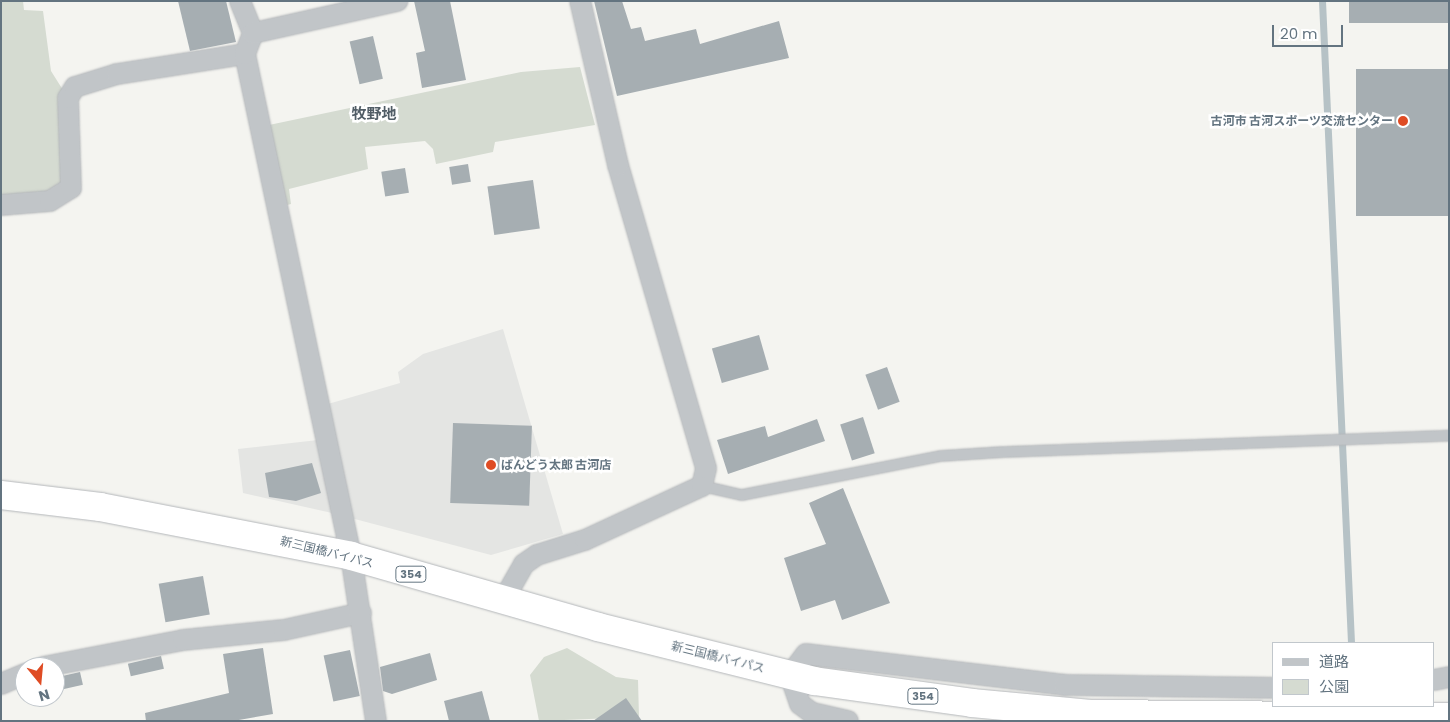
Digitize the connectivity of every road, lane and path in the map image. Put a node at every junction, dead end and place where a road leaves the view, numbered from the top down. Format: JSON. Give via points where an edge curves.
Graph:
{"nodes":[{"id":1,"x":240,"y":1,"type":"edge"},
{"id":2,"x":396,"y":1,"type":"edge"},
{"id":3,"x":580,"y":1,"type":"edge"},
{"id":4,"x":253,"y":32,"type":"junction"},
{"id":5,"x":245,"y":54,"type":"junction"},
{"id":6,"x":1,"y":205,"type":"edge"},
{"id":7,"x":1449,"y":436,"type":"edge"},
{"id":8,"x":702,"y":486,"type":"junction"},
{"id":9,"x":1,"y":495,"type":"edge"},
{"id":10,"x":351,"y":556,"type":"junction"},
{"id":11,"x":504,"y":599,"type":"junction"},
{"id":12,"x":360,"y":613,"type":"junction"},
{"id":13,"x":65,"y":663,"type":"edge"},
{"id":14,"x":790,"y":675,"type":"junction"},
{"id":15,"x":1449,"y":677,"type":"edge"},
{"id":16,"x":15,"y":678,"type":"edge"},
{"id":17,"x":1435,"y":680,"type":"edge"},
{"id":18,"x":1,"y":684,"type":"edge"},
{"id":19,"x":1272,"y":688,"type":"edge"},
{"id":20,"x":1449,"y":717,"type":"edge"},
{"id":21,"x":376,"y":721,"type":"edge"},
{"id":22,"x":846,"y":721,"type":"edge"}],
"edges":[{"from":1,"to":4,"type":"street"},
{"from":2,"to":4,"type":"street"},
{"from":3,"to":8,"type":"street","via":[[618,165],[706,468]]},
{"from":4,"to":5,"type":"street"},
{"from":5,"to":6,"type":"street","via":[[117,74],[75,86],[68,98],[71,188],[50,201]]},
{"from":5,"to":10,"type":"street"},
{"from":7,"to":8,"type":"lane","via":[[942,456],[742,495]]},
{"from":8,"to":11,"type":"street","via":[[585,540],[537,555],[518,572]]},
{"from":9,"to":10,"type":"highway","name":"新三国橋バイパス","number":"354","via":[[109,509]]},
{"from":10,"to":11,"type":"highway","name":"新三国橋バイパス","number":"354"},
{"from":10,"to":12,"type":"street"},
{"from":11,"to":14,"type":"highway","name":"新三国橋バイパス","number":"354"},
{"from":12,"to":13,"type":"street","via":[[284,630],[183,640]]},
{"from":12,"to":21,"type":"street"},
{"from":14,"to":19,"type":"street","via":[[806,654],[1065,685]]},
{"from":14,"to":20,"type":"highway","name":"新三国橋バイパス","number":"354","via":[[1032,710],[1185,716]]},
{"from":14,"to":22,"type":"street","via":[[800,704],[812,713]]},
{"from":15,"to":17,"type":"street"},
{"from":16,"to":18,"type":"street"}]}
